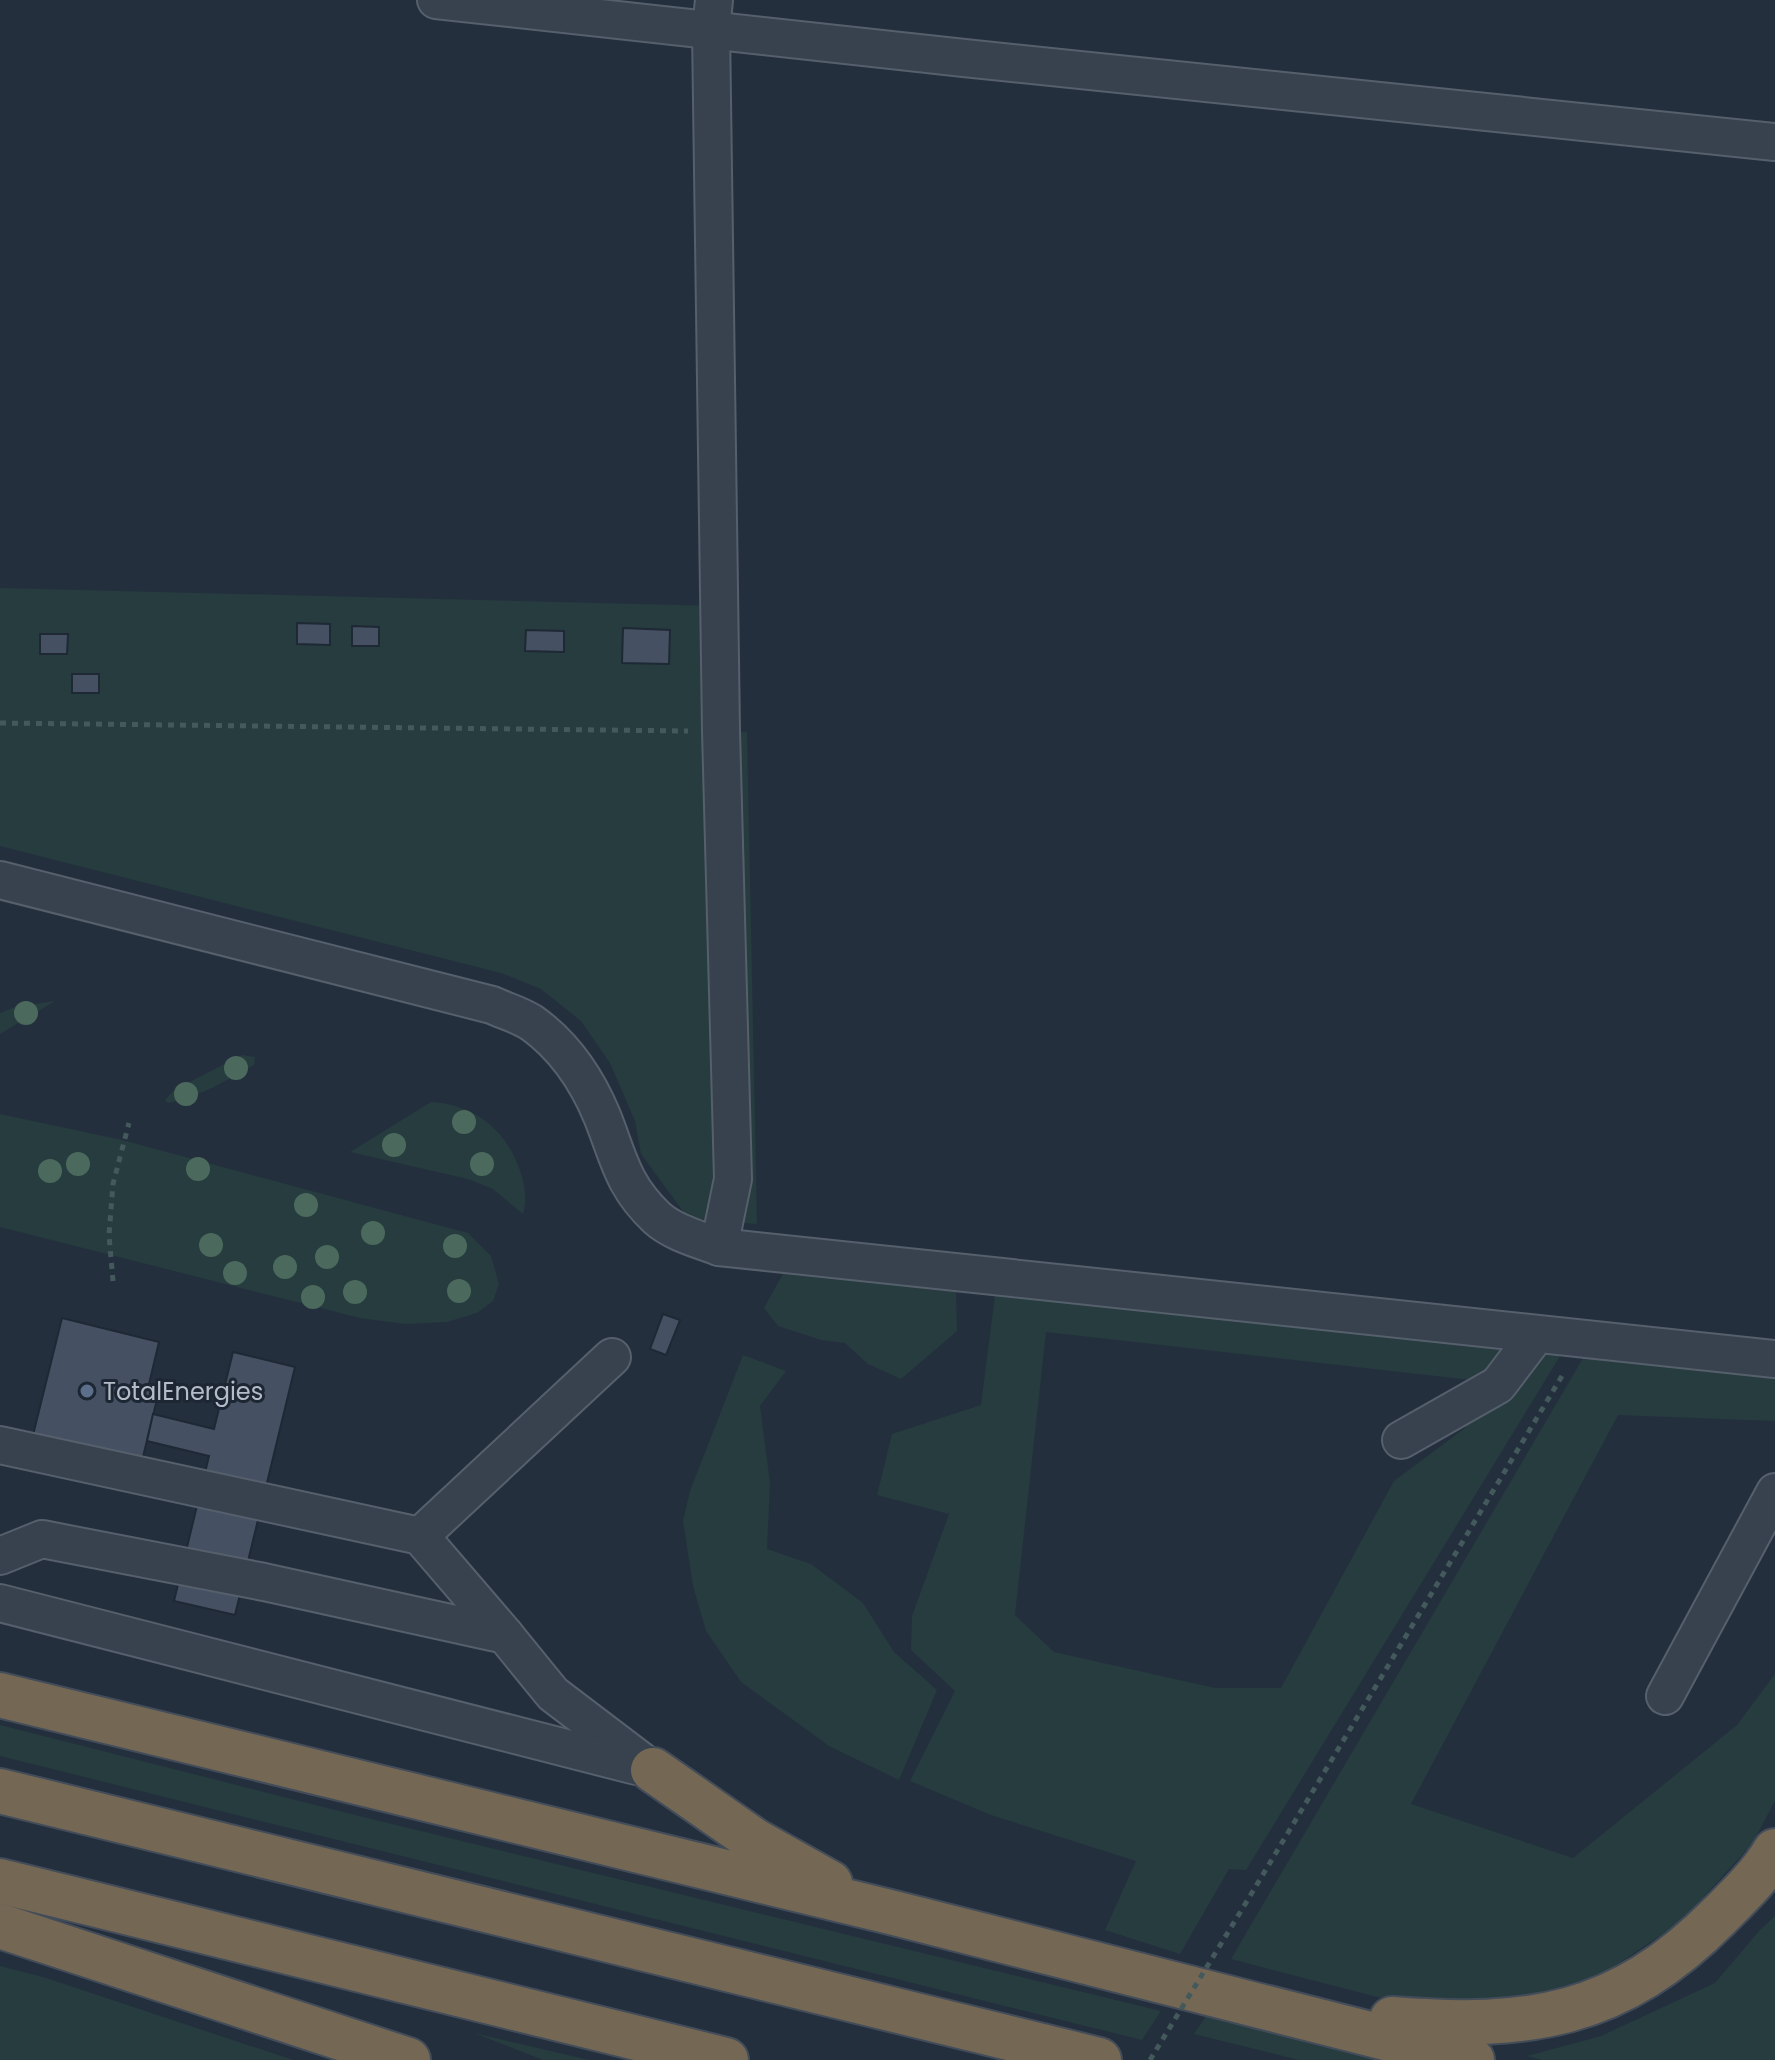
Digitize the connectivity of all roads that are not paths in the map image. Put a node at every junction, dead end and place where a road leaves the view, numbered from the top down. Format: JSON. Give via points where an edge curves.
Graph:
{"nodes":[{"id":1,"x":436,"y":0,"type":"edge"},
{"id":2,"x":712,"y":15,"type":"edge"},
{"id":3,"x":1775,"y":142,"type":"edge"},
{"id":4,"x":0,"y":880,"type":"edge"},
{"id":5,"x":719,"y":1247,"type":"junction"},
{"id":6,"x":1536,"y":1335,"type":"junction"},
{"id":7,"x":612,"y":1357,"type":"dead end"},
{"id":8,"x":1775,"y":1359,"type":"edge"},
{"id":9,"x":1401,"y":1440,"type":"dead end"},
{"id":10,"x":0,"y":1445,"type":"edge"},
{"id":11,"x":1775,"y":1492,"type":"edge"},
{"id":12,"x":420,"y":1536,"type":"junction"},
{"id":13,"x":0,"y":1556,"type":"edge"},
{"id":14,"x":0,"y":1603,"type":"edge"},
{"id":15,"x":505,"y":1635,"type":"junction"},
{"id":16,"x":0,"y":1695,"type":"edge"},
{"id":17,"x":1665,"y":1696,"type":"dead end"},
{"id":18,"x":653,"y":1770,"type":"junction"},
{"id":19,"x":0,"y":1791,"type":"edge"},
{"id":20,"x":1775,"y":1851,"type":"edge"},
{"id":21,"x":0,"y":1881,"type":"edge"},
{"id":22,"x":890,"y":1912,"type":"junction"},
{"id":23,"x":0,"y":1926,"type":"edge"},
{"id":24,"x":1274,"y":2010,"type":"junction"},
{"id":25,"x":408,"y":2060,"type":"edge"},
{"id":26,"x":726,"y":2060,"type":"edge"},
{"id":27,"x":1099,"y":2060,"type":"edge"},
{"id":28,"x":1472,"y":2060,"type":"edge"}],
"edges":[{"from":1,"to":2,"type":"street"},
{"from":2,"to":3,"type":"street"},
{"from":2,"to":5,"type":"street","via":[[733,1179]]},
{"from":4,"to":5,"type":"street","via":[[492,1005],[529,1021],[579,1072],[633,1190],[659,1220]]},
{"from":5,"to":6,"type":"street"},
{"from":6,"to":8,"type":"street"},
{"from":6,"to":9,"type":"street","via":[[1498,1385]]},
{"from":7,"to":12,"type":"street"},
{"from":10,"to":12,"type":"street"},
{"from":11,"to":17,"type":"street"},
{"from":12,"to":15,"type":"street"},
{"from":13,"to":15,"type":"street","via":[[42,1539]]},
{"from":14,"to":18,"type":"street"},
{"from":15,"to":18,"type":"street","via":[[553,1694]]},
{"from":16,"to":22,"type":"highway"},
{"from":18,"to":22,"type":"highway","via":[[766,1848]]},
{"from":19,"to":27,"type":"highway"},
{"from":20,"to":24,"type":"highway","via":[[1690,1945],[1631,1986],[1575,2009],[1481,2024]]},
{"from":21,"to":26,"type":"highway"},
{"from":22,"to":24,"type":"highway"},
{"from":23,"to":25,"type":"highway"},
{"from":24,"to":28,"type":"highway"}]}
